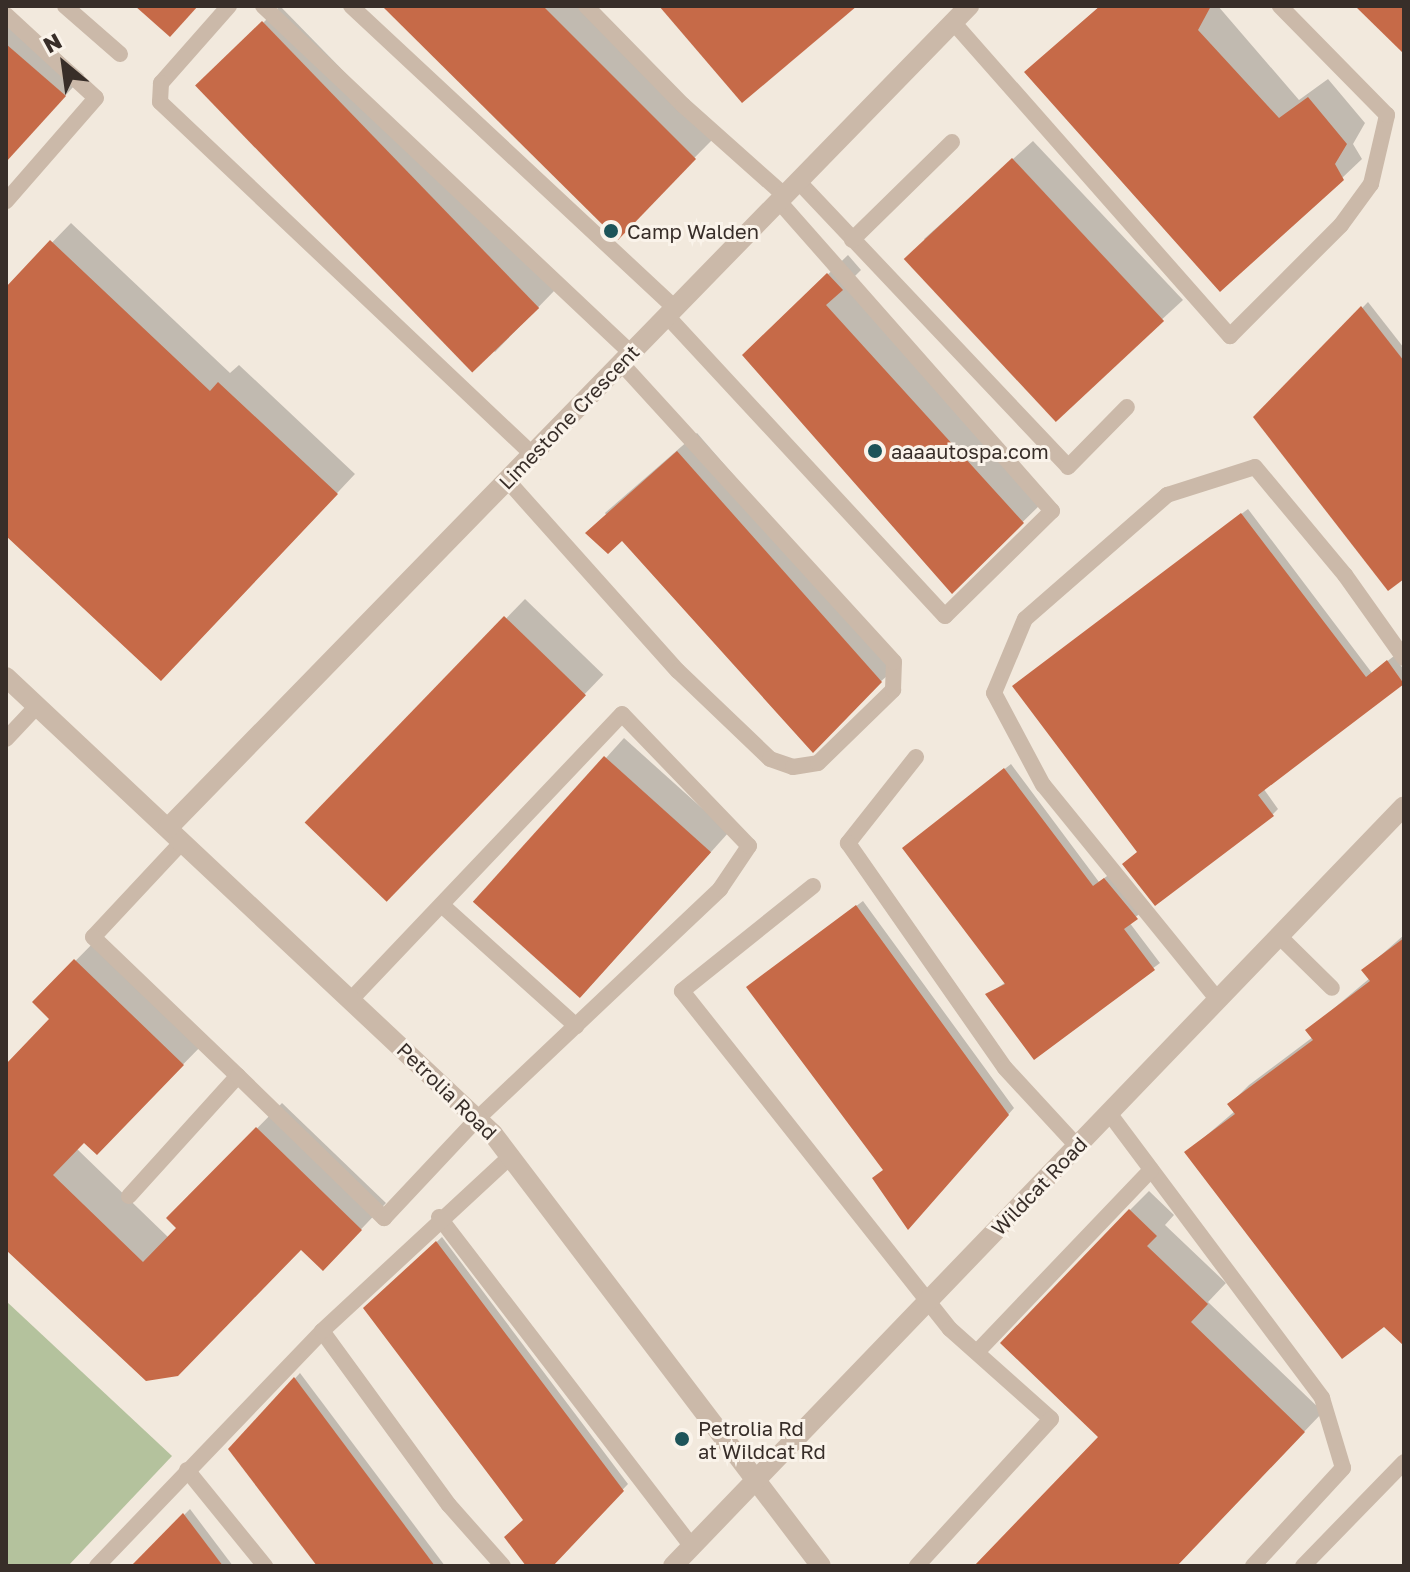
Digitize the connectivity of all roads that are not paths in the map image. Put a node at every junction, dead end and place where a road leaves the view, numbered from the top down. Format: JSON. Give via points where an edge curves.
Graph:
{"nodes":[{"id":1,"x":65,"y":6,"type":"edge"},
{"id":2,"x":229,"y":6,"type":"edge"},
{"id":3,"x":263,"y":6,"type":"edge"},
{"id":4,"x":351,"y":6,"type":"edge"},
{"id":5,"x":586,"y":6,"type":"edge"},
{"id":6,"x":969,"y":6,"type":"edge"},
{"id":7,"x":1280,"y":6,"type":"edge"},
{"id":8,"x":6,"y":15,"type":"edge"},
{"id":9,"x":953,"y":22,"type":"junction"},
{"id":10,"x":120,"y":54,"type":"dead end"},
{"id":11,"x":952,"y":142,"type":"dead end"},
{"id":12,"x":787,"y":192,"type":"junction"},
{"id":13,"x":6,"y":201,"type":"edge"},
{"id":14,"x":852,"y":240,"type":"junction"},
{"id":15,"x":671,"y":312,"type":"junction"},
{"id":16,"x":626,"y":358,"type":"junction"},
{"id":17,"x":1127,"y":407,"type":"dead end"},
{"id":18,"x":532,"y":454,"type":"junction"},
{"id":19,"x":507,"y":480,"type":"junction"},
{"id":20,"x":1404,"y":658,"type":"edge"},
{"id":21,"x":6,"y":677,"type":"edge"},
{"id":22,"x":37,"y":706,"type":"junction"},
{"id":23,"x":6,"y":739,"type":"edge"},
{"id":24,"x":916,"y":757,"type":"dead end"},
{"id":25,"x":1404,"y":806,"type":"edge"},
{"id":26,"x":175,"y":835,"type":"junction"},
{"id":27,"x":813,"y":886,"type":"dead end"},
{"id":28,"x":444,"y":907,"type":"junction"},
{"id":29,"x":1279,"y":936,"type":"junction"},
{"id":30,"x":1332,"y":988,"type":"dead end"},
{"id":31,"x":352,"y":999,"type":"junction"},
{"id":32,"x":1218,"y":1000,"type":"junction"},
{"id":33,"x":576,"y":1026,"type":"junction"},
{"id":34,"x":238,"y":1076,"type":"junction"},
{"id":35,"x":1109,"y":1113,"type":"junction"},
{"id":36,"x":477,"y":1119,"type":"junction"},
{"id":37,"x":1077,"y":1146,"type":"junction"},
{"id":38,"x":511,"y":1156,"type":"junction"},
{"id":39,"x":1151,"y":1170,"type":"junction"},
{"id":40,"x":129,"y":1196,"type":"dead end"},
{"id":41,"x":439,"y":1217,"type":"junction"},
{"id":42,"x":927,"y":1302,"type":"junction"},
{"id":43,"x":322,"y":1331,"type":"junction"},
{"id":44,"x":977,"y":1352,"type":"junction"},
{"id":45,"x":1404,"y":1462,"type":"edge"},
{"id":46,"x":187,"y":1470,"type":"junction"},
{"id":47,"x":757,"y":1479,"type":"junction"},
{"id":48,"x":692,"y":1547,"type":"junction"},
{"id":49,"x":97,"y":1566,"type":"edge"},
{"id":50,"x":265,"y":1566,"type":"edge"},
{"id":51,"x":503,"y":1566,"type":"edge"},
{"id":52,"x":673,"y":1566,"type":"edge"},
{"id":53,"x":821,"y":1566,"type":"edge"},
{"id":54,"x":917,"y":1566,"type":"edge"},
{"id":55,"x":1253,"y":1566,"type":"edge"},
{"id":56,"x":1303,"y":1566,"type":"edge"}],
"edges":[{"from":1,"to":10,"type":"lane"},
{"from":2,"to":18,"type":"lane","via":[[161,83],[160,102]]},
{"from":3,"to":16,"type":"lane"},
{"from":4,"to":15,"type":"lane"},
{"from":5,"to":12,"type":"lane","via":[[683,105]]},
{"from":6,"to":9,"type":"street","name":"Limestone Crescent"},
{"from":7,"to":9,"type":"lane","via":[[1387,115],[1371,184],[1341,225],[1230,336]]},
{"from":8,"to":13,"type":"lane","via":[[96,98]]},
{"from":9,"to":12,"type":"street","name":"Limestone Crescent"},
{"from":11,"to":14,"type":"lane"},
{"from":12,"to":14,"type":"lane"},
{"from":12,"to":15,"type":"street","name":"Limestone Crescent"},
{"from":12,"to":15,"type":"lane","via":[[1052,511],[945,616]]},
{"from":14,"to":17,"type":"lane","via":[[1068,467]]},
{"from":15,"to":16,"type":"street","name":"Limestone Crescent"},
{"from":16,"to":18,"type":"street","name":"Limestone Crescent"},
{"from":16,"to":19,"type":"lane","via":[[894,662],[893,690],[818,763],[793,767],[770,759],[678,671]]},
{"from":18,"to":19,"type":"street","name":"Limestone Crescent"},
{"from":19,"to":26,"type":"street","name":"Limestone Crescent"},
{"from":20,"to":32,"type":"lane","via":[[1345,575],[1255,467],[1167,495],[1025,619],[994,693],[1043,785]]},
{"from":21,"to":22,"type":"street","name":"Petrolia Road"},
{"from":22,"to":23,"type":"lane"},
{"from":22,"to":26,"type":"street","name":"Petrolia Road"},
{"from":24,"to":37,"type":"lane","via":[[848,843],[1005,1068]]},
{"from":25,"to":29,"type":"street","name":"Wildcat Road"},
{"from":26,"to":31,"type":"street","name":"Petrolia Road"},
{"from":26,"to":34,"type":"lane","via":[[93,937]]},
{"from":27,"to":42,"type":"lane","via":[[682,991]]},
{"from":28,"to":31,"type":"lane"},
{"from":28,"to":33,"type":"lane"},
{"from":28,"to":33,"type":"lane","via":[[622,714],[749,846],[720,889]]},
{"from":29,"to":30,"type":"lane"},
{"from":29,"to":32,"type":"street","name":"Wildcat Road"},
{"from":31,"to":36,"type":"street","name":"Petrolia Road"},
{"from":32,"to":35,"type":"street","name":"Wildcat Road"},
{"from":33,"to":36,"type":"lane"},
{"from":34,"to":36,"type":"lane","via":[[384,1218]]},
{"from":34,"to":40,"type":"lane"},
{"from":35,"to":37,"type":"street","name":"Wildcat Road"},
{"from":35,"to":39,"type":"lane"},
{"from":36,"to":38,"type":"street","name":"Petrolia Road"},
{"from":37,"to":42,"type":"street","name":"Wildcat Road"},
{"from":38,"to":41,"type":"lane"},
{"from":38,"to":47,"type":"street","name":"Petrolia Road"},
{"from":39,"to":44,"type":"lane"},
{"from":39,"to":55,"type":"lane","via":[[1322,1398],[1343,1468]]},
{"from":41,"to":43,"type":"lane"},
{"from":41,"to":48,"type":"lane"},
{"from":42,"to":44,"type":"lane"},
{"from":42,"to":47,"type":"street","name":"Wildcat Road"},
{"from":43,"to":46,"type":"lane"},
{"from":43,"to":51,"type":"lane","via":[[449,1505]]},
{"from":44,"to":54,"type":"lane","via":[[1051,1419]]},
{"from":45,"to":56,"type":"lane"},
{"from":46,"to":49,"type":"lane"},
{"from":46,"to":50,"type":"lane"},
{"from":47,"to":48,"type":"street","name":"Wildcat Road"},
{"from":47,"to":53,"type":"street","name":"Petrolia Road"},
{"from":48,"to":52,"type":"street","name":"Wildcat Road"}]}
